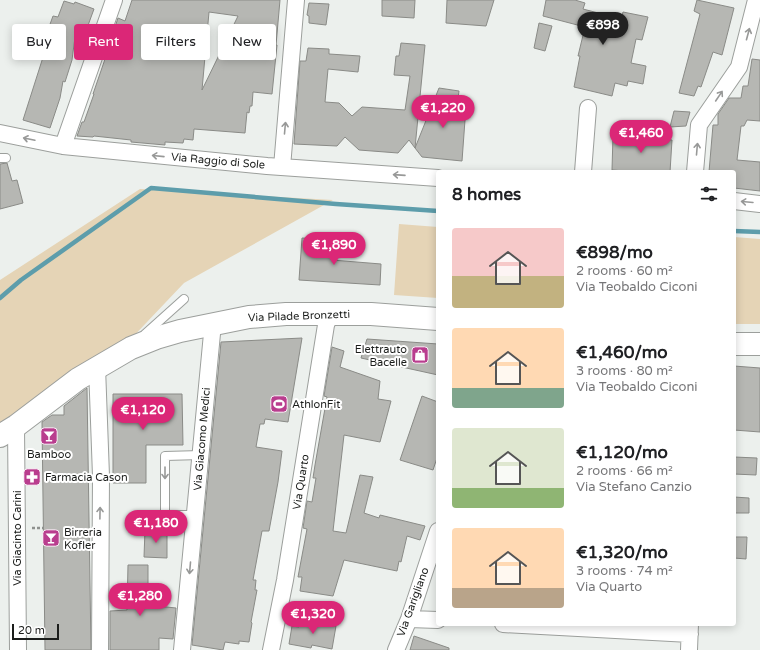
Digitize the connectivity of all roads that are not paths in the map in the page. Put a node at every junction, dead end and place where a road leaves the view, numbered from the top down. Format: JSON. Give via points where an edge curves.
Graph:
{"nodes":[{"id":1,"x":114,"y":0,"type":"edge"},
{"id":2,"x":296,"y":0,"type":"edge"},
{"id":3,"x":756,"y":0,"type":"edge"},
{"id":4,"x":588,"y":108,"type":"dead end"},
{"id":5,"x":0,"y":133,"type":"edge"},
{"id":6,"x":62,"y":146,"type":"junction"},
{"id":7,"x":282,"y":167,"type":"junction"},
{"id":8,"x":583,"y":170,"type":"edge"},
{"id":9,"x":695,"y":170,"type":"edge"},
{"id":10,"x":436,"y":178,"type":"edge"},
{"id":11,"x":736,"y":201,"type":"edge"},
{"id":12,"x":760,"y":204,"type":"edge"},
{"id":13,"x":184,"y":299,"type":"dead end"},
{"id":14,"x":331,"y":313,"type":"junction"},
{"id":15,"x":436,"y":319,"type":"edge"},
{"id":16,"x":213,"y":323,"type":"junction"},
{"id":17,"x":736,"y":344,"type":"edge"},
{"id":18,"x":760,"y":344,"type":"edge"},
{"id":19,"x":131,"y":348,"type":"junction"},
{"id":20,"x":97,"y":367,"type":"junction"},
{"id":21,"x":8,"y":431,"type":"edge"},
{"id":22,"x":201,"y":455,"type":"junction"},
{"id":23,"x":194,"y":522,"type":"junction"},
{"id":24,"x":436,"y":537,"type":"edge"},
{"id":25,"x":409,"y":619,"type":"junction"},
{"id":26,"x":436,"y":620,"type":"edge"},
{"id":27,"x":534,"y":626,"type":"edge"},
{"id":28,"x":690,"y":636,"type":"edge"},
{"id":29,"x":18,"y":650,"type":"edge"},
{"id":30,"x":100,"y":650,"type":"edge"},
{"id":31,"x":186,"y":650,"type":"edge"},
{"id":32,"x":271,"y":650,"type":"edge"},
{"id":33,"x":396,"y":650,"type":"edge"}],
"edges":[{"from":1,"to":6,"type":"street"},
{"from":7,"to":2,"type":"street","one_way":true},
{"from":9,"to":3,"type":"street","one_way":true,"via":[[700,125],[739,67]]},
{"from":4,"to":8,"type":"street"},
{"from":6,"to":5,"type":"street","name":"Via Raggio di Sole","one_way":true},
{"from":7,"to":6,"type":"street","name":"Via Raggio di Sole","one_way":true},
{"from":10,"to":7,"type":"street","name":"Via Raggio di Sole","one_way":true},
{"from":12,"to":11,"type":"street","one_way":true},
{"from":13,"to":19,"type":"lane"},
{"from":14,"to":15,"type":"main road","name":"Via Pilade Bronzetti"},
{"from":14,"to":16,"type":"main road","name":"Via Pilade Bronzetti","via":[[249,317]]},
{"from":14,"to":32,"type":"street","name":"Via Quarto","via":[[326,325]]},
{"from":16,"to":19,"type":"main road","name":"Via Pilade Bronzetti","via":[[162,336]]},
{"from":16,"to":22,"type":"street","name":"Via Giacomo Medici","via":[[203,380]]},
{"from":17,"to":18,"type":"main road"},
{"from":19,"to":20,"type":"main road","name":"Via Pilade Bronzetti"},
{"from":20,"to":21,"type":"main road","name":"Via Pilade Bronzetti"},
{"from":30,"to":20,"type":"street","one_way":true,"via":[[101,476]]},
{"from":21,"to":29,"type":"street","name":"Via Giacinto Carini"},
{"from":22,"to":23,"type":"street","name":"Via Giacomo Medici"},
{"from":22,"to":23,"type":"lane","one_way":true,"via":[[165,456],[165,515]]},
{"from":23,"to":31,"type":"street","name":"Via Giacomo Medici","one_way":true},
{"from":24,"to":25,"type":"street","name":"Via Garigliano"},
{"from":25,"to":26,"type":"street"},
{"from":25,"to":33,"type":"street","name":"Via Garigliano"},
{"from":27,"to":28,"type":"street"}]}
